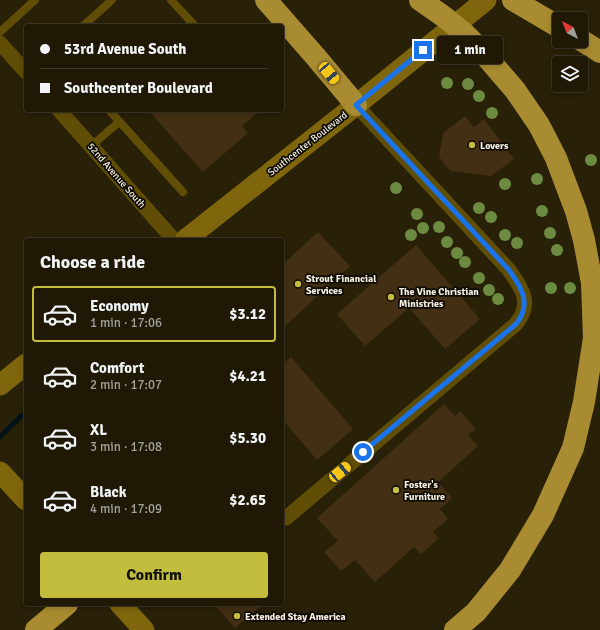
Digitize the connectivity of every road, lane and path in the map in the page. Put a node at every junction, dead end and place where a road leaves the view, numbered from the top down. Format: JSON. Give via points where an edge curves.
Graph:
{"nodes":[{"id":1,"x":35,"y":0,"type":"edge"},
{"id":2,"x":112,"y":0,"type":"edge"},
{"id":3,"x":171,"y":0,"type":"edge"},
{"id":4,"x":266,"y":0,"type":"edge"},
{"id":5,"x":486,"y":0,"type":"edge"},
{"id":6,"x":513,"y":0,"type":"edge"},
{"id":7,"x":426,"y":4,"type":"edge"},
{"id":8,"x":552,"y":23,"type":"edge"},
{"id":9,"x":85,"y":24,"type":"edge"},
{"id":10,"x":193,"y":24,"type":"edge"},
{"id":11,"x":0,"y":32,"type":"edge"},
{"id":12,"x":600,"y":38,"type":"edge"},
{"id":13,"x":588,"y":39,"type":"edge"},
{"id":14,"x":0,"y":43,"type":"edge"},
{"id":15,"x":588,"y":44,"type":"edge"},
{"id":16,"x":600,"y":52,"type":"edge"},
{"id":17,"x":24,"y":70,"type":"edge"},
{"id":18,"x":356,"y":105,"type":"junction"},
{"id":19,"x":61,"y":112,"type":"edge"},
{"id":20,"x":111,"y":112,"type":"edge"},
{"id":21,"x":119,"y":122,"type":"junction"},
{"id":22,"x":91,"y":146,"type":"junction"},
{"id":23,"x":183,"y":192,"type":"dead end"},
{"id":24,"x":172,"y":238,"type":"edge"},
{"id":25,"x":187,"y":238,"type":"edge"},
{"id":26,"x":24,"y":366,"type":"edge"},
{"id":27,"x":0,"y":385,"type":"edge"},
{"id":28,"x":0,"y":472,"type":"edge"},
{"id":29,"x":24,"y":498,"type":"edge"},
{"id":30,"x":286,"y":518,"type":"dead end"},
{"id":31,"x":65,"y":606,"type":"edge"},
{"id":32,"x":122,"y":606,"type":"edge"},
{"id":33,"x":36,"y":630,"type":"edge"},
{"id":34,"x":144,"y":630,"type":"edge"},
{"id":35,"x":455,"y":630,"type":"edge"}],
"edges":[{"from":1,"to":11,"type":"lane"},
{"from":2,"to":9,"type":"lane"},
{"from":3,"to":10,"type":"lane"},
{"from":4,"to":18,"type":"highway"},
{"from":5,"to":18,"type":"street","name":"Southcenter Boulevard"},
{"from":6,"to":8,"type":"highway"},
{"from":7,"to":35,"type":"highway","via":[[478,47],[515,90],[539,125],[568,186],[584,240],[592,283],[594,338],[584,402],[573,448],[543,515],[510,570],[476,612]]},
{"from":12,"to":13,"type":"highway"},
{"from":14,"to":17,"type":"street"},
{"from":15,"to":16,"type":"highway"},
{"from":18,"to":25,"type":"street","name":"Southcenter Boulevard"},
{"from":18,"to":30,"type":"street","via":[[509,270],[525,298],[523,313],[516,324]]},
{"from":19,"to":22,"type":"street","name":"52nd Avenue South"},
{"from":20,"to":21,"type":"lane"},
{"from":21,"to":22,"type":"lane"},
{"from":21,"to":23,"type":"lane"},
{"from":22,"to":24,"type":"street","name":"52nd Avenue South"},
{"from":26,"to":27,"type":"street"},
{"from":28,"to":29,"type":"street"},
{"from":31,"to":33,"type":"highway"},
{"from":32,"to":34,"type":"street"}]}
